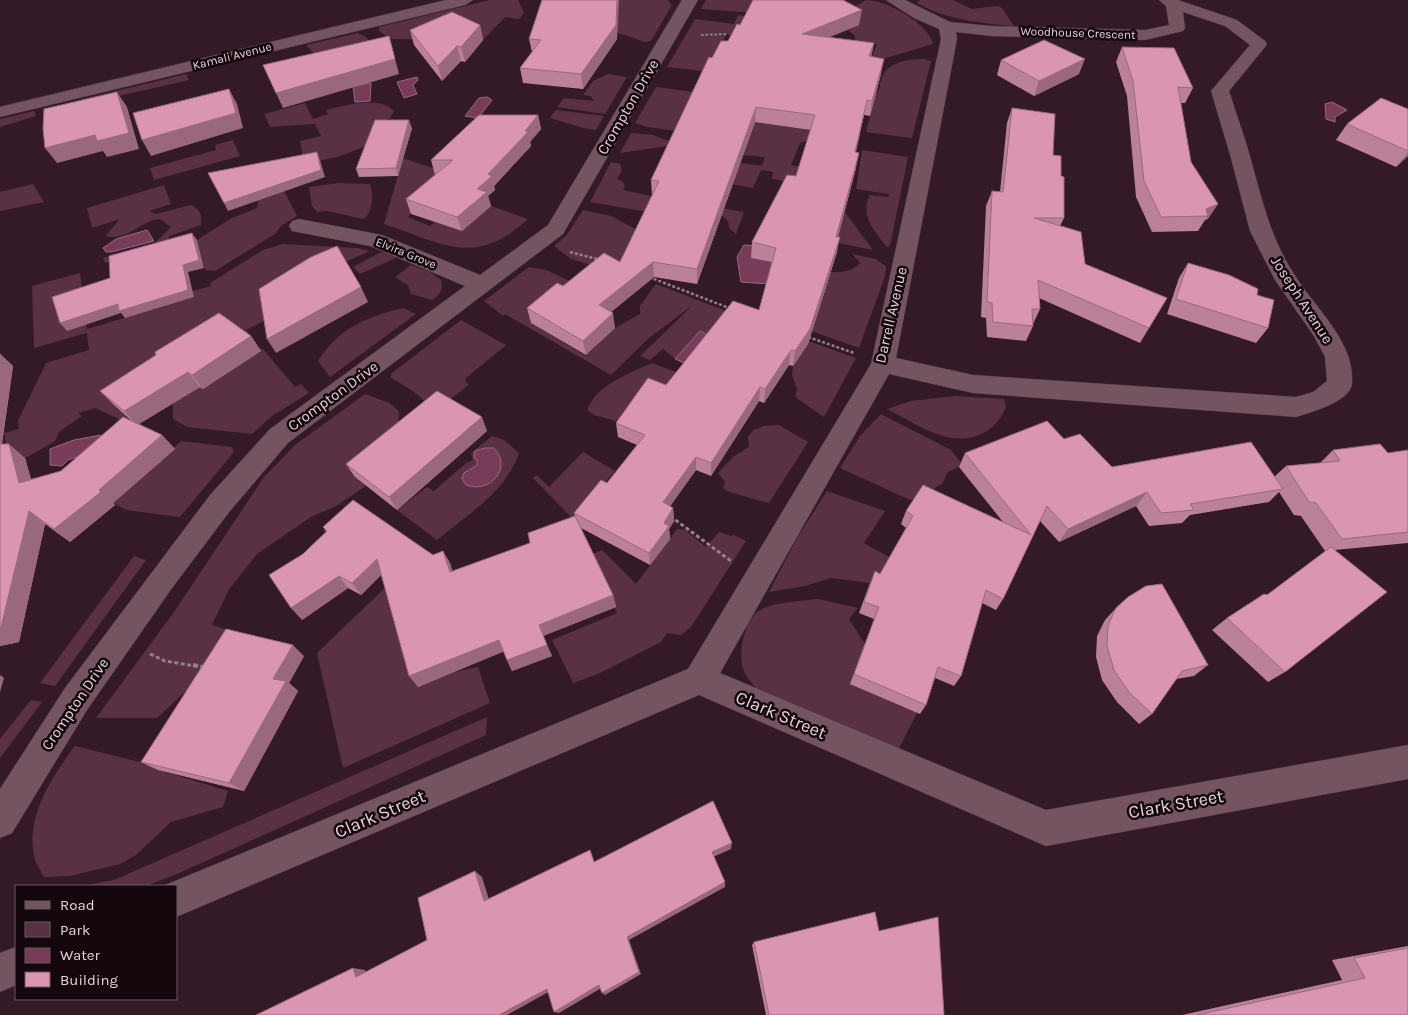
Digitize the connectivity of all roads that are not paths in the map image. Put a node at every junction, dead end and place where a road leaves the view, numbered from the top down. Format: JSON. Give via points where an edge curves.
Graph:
{"nodes":[{"id":1,"x":465,"y":0,"type":"edge"},
{"id":2,"x":690,"y":0,"type":"edge"},
{"id":3,"x":894,"y":0,"type":"edge"},
{"id":4,"x":1170,"y":2,"type":"edge"},
{"id":5,"x":947,"y":26,"type":"junction"},
{"id":6,"x":0,"y":112,"type":"edge"},
{"id":7,"x":299,"y":226,"type":"dead end"},
{"id":8,"x":481,"y":284,"type":"junction"},
{"id":9,"x":883,"y":364,"type":"junction"},
{"id":10,"x":699,"y":680,"type":"junction"},
{"id":11,"x":1408,"y":762,"type":"edge"},
{"id":12,"x":0,"y":821,"type":"edge"},
{"id":13,"x":178,"y":898,"type":"edge"},
{"id":14,"x":15,"y":966,"type":"edge"},
{"id":15,"x":0,"y":973,"type":"edge"}],
"edges":[{"from":1,"to":6,"type":"street","name":"Kamali Avenue"},
{"from":2,"to":8,"type":"street","name":"Crompton Drive","via":[[556,229]]},
{"from":3,"to":5,"type":"street"},
{"from":4,"to":5,"type":"street","name":"Woodhouse Crescent","via":[[1177,28],[1145,35],[991,31]]},
{"from":4,"to":9,"type":"street","name":"Joseph Avenue","via":[[1231,23],[1259,44],[1220,91],[1242,158],[1260,231],[1286,280],[1324,332],[1337,356],[1340,384],[1322,399],[1296,407],[973,384]]},
{"from":5,"to":9,"type":"street","name":"Darrell Avenue","via":[[949,39]]},
{"from":7,"to":8,"type":"street","name":"Elvira Grove","via":[[375,240]]},
{"from":8,"to":12,"type":"street","name":"Crompton Drive","via":[[279,436],[220,503],[76,699]]},
{"from":9,"to":10,"type":"street","name":"Darrell Avenue"},
{"from":10,"to":11,"type":"street","name":"Clark Street","via":[[1046,828]]},
{"from":10,"to":13,"type":"street","name":"Clark Street"},
{"from":14,"to":15,"type":"street"}]}
